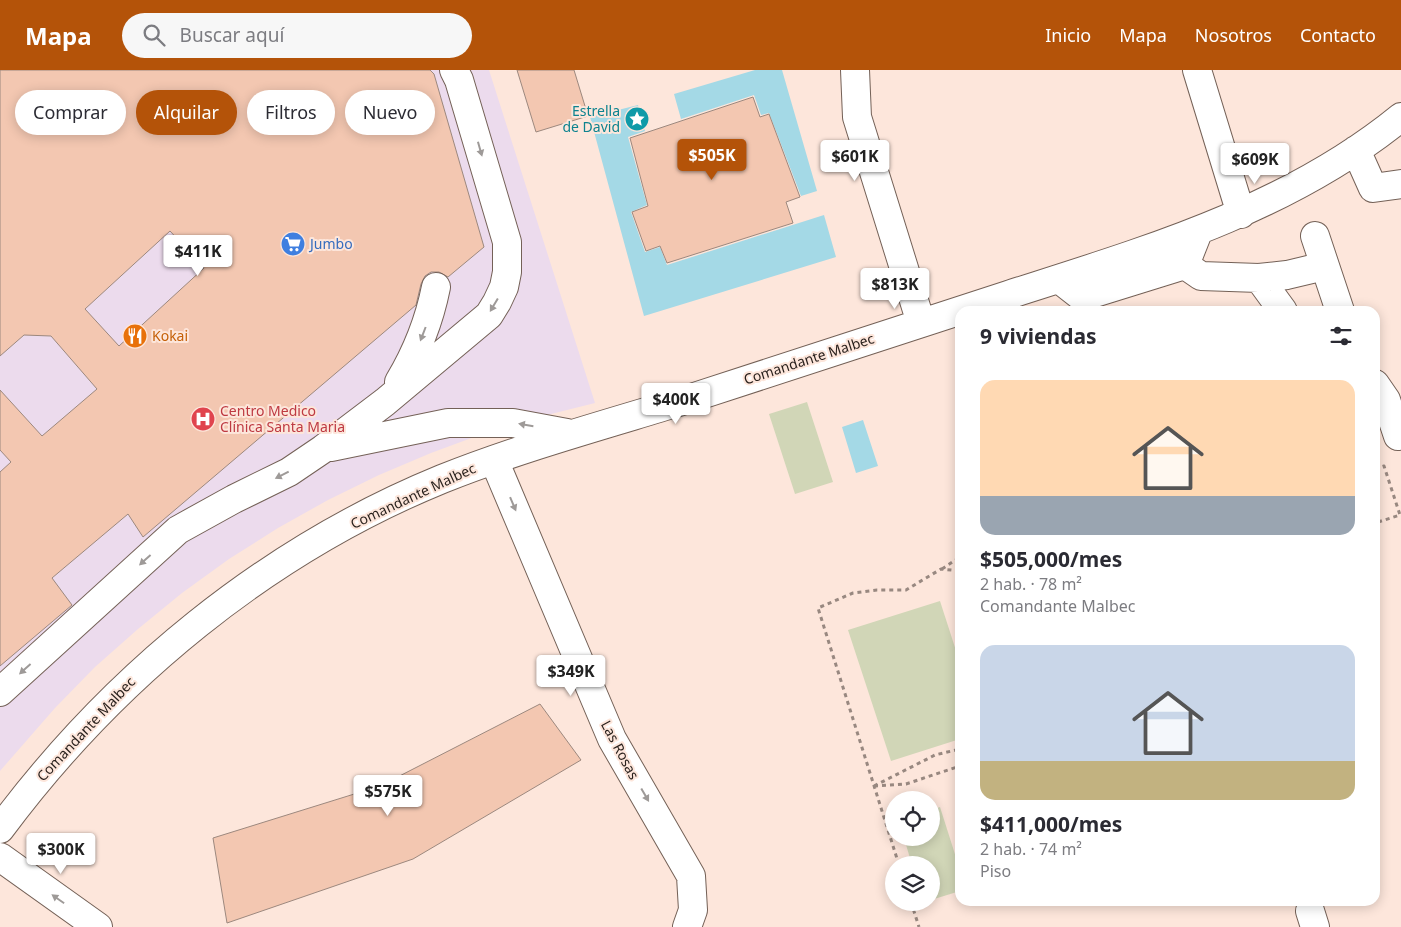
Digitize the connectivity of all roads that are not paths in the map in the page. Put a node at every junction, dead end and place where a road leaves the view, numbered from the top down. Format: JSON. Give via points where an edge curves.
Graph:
{"nodes":[{"id":1,"x":454,"y":70,"type":"edge"},
{"id":2,"x":855,"y":70,"type":"edge"},
{"id":3,"x":1197,"y":70,"type":"edge"},
{"id":4,"x":1401,"y":117,"type":"edge"},
{"id":5,"x":1356,"y":150,"type":"junction"},
{"id":6,"x":1401,"y":184,"type":"edge"},
{"id":7,"x":1241,"y":214,"type":"junction"},
{"id":8,"x":1198,"y":232,"type":"junction"},
{"id":9,"x":1315,"y":236,"type":"dead end"},
{"id":10,"x":1185,"y":265,"type":"junction"},
{"id":11,"x":1325,"y":266,"type":"junction"},
{"id":12,"x":1259,"y":278,"type":"junction"},
{"id":13,"x":1058,"y":279,"type":"junction"},
{"id":14,"x":436,"y":287,"type":"dead end"},
{"id":15,"x":974,"y":306,"type":"edge"},
{"id":16,"x":1279,"y":306,"type":"edge"},
{"id":17,"x":1338,"y":306,"type":"edge"},
{"id":18,"x":955,"y":312,"type":"edge"},
{"id":19,"x":921,"y":323,"type":"junction"},
{"id":20,"x":1380,"y":391,"type":"edge"},
{"id":21,"x":385,"y":402,"type":"junction"},
{"id":22,"x":574,"y":434,"type":"junction"},
{"id":23,"x":1398,"y":436,"type":"dead end"},
{"id":24,"x":323,"y":449,"type":"junction"},
{"id":25,"x":494,"y":460,"type":"junction"},
{"id":26,"x":0,"y":692,"type":"edge"},
{"id":27,"x":0,"y":829,"type":"edge"},
{"id":28,"x":0,"y":857,"type":"edge"},
{"id":29,"x":98,"y":927,"type":"edge"},
{"id":30,"x":687,"y":927,"type":"edge"}],
"edges":[{"from":1,"to":21,"type":"street","one_way":true,"via":[[507,242],[504,287],[488,315]]},
{"from":2,"to":19,"type":"street","via":[[857,117]]},
{"from":3,"to":7,"type":"street"},
{"from":4,"to":5,"type":"street","name":"Comandante Malbec"},
{"from":5,"to":6,"type":"street","via":[[1373,188]]},
{"from":5,"to":7,"type":"street","name":"Comandante Malbec"},
{"from":7,"to":8,"type":"street","name":"Comandante Malbec"},
{"from":8,"to":10,"type":"street"},
{"from":8,"to":13,"type":"street","name":"Comandante Malbec"},
{"from":9,"to":11,"type":"street"},
{"from":10,"to":12,"type":"street","via":[[1201,276]]},
{"from":10,"to":13,"type":"street","via":[[1082,297]]},
{"from":11,"to":12,"type":"street"},
{"from":11,"to":17,"type":"street"},
{"from":12,"to":16,"type":"street"},
{"from":13,"to":15,"type":"street","name":"Comandante Malbec"},
{"from":14,"to":21,"type":"street","one_way":true,"via":[[421,341]]},
{"from":18,"to":19,"type":"street","name":"Comandante Malbec"},
{"from":19,"to":22,"type":"street","name":"Comandante Malbec"},
{"from":20,"to":23,"type":"street"},
{"from":21,"to":24,"type":"street"},
{"from":22,"to":24,"type":"street","one_way":true,"via":[[513,423],[448,423]]},
{"from":22,"to":25,"type":"street","name":"Comandante Malbec"},
{"from":24,"to":26,"type":"street","one_way":true,"via":[[289,472],[178,530]]},
{"from":25,"to":27,"type":"street","name":"Comandante Malbec","via":[[439,481],[342,528],[234,596],[142,671],[100,712],[60,754]]},
{"from":25,"to":30,"type":"street","name":"Las Rosas","one_way":true,"via":[[612,739],[691,876],[693,910]]},
{"from":29,"to":28,"type":"street","one_way":true}]}
